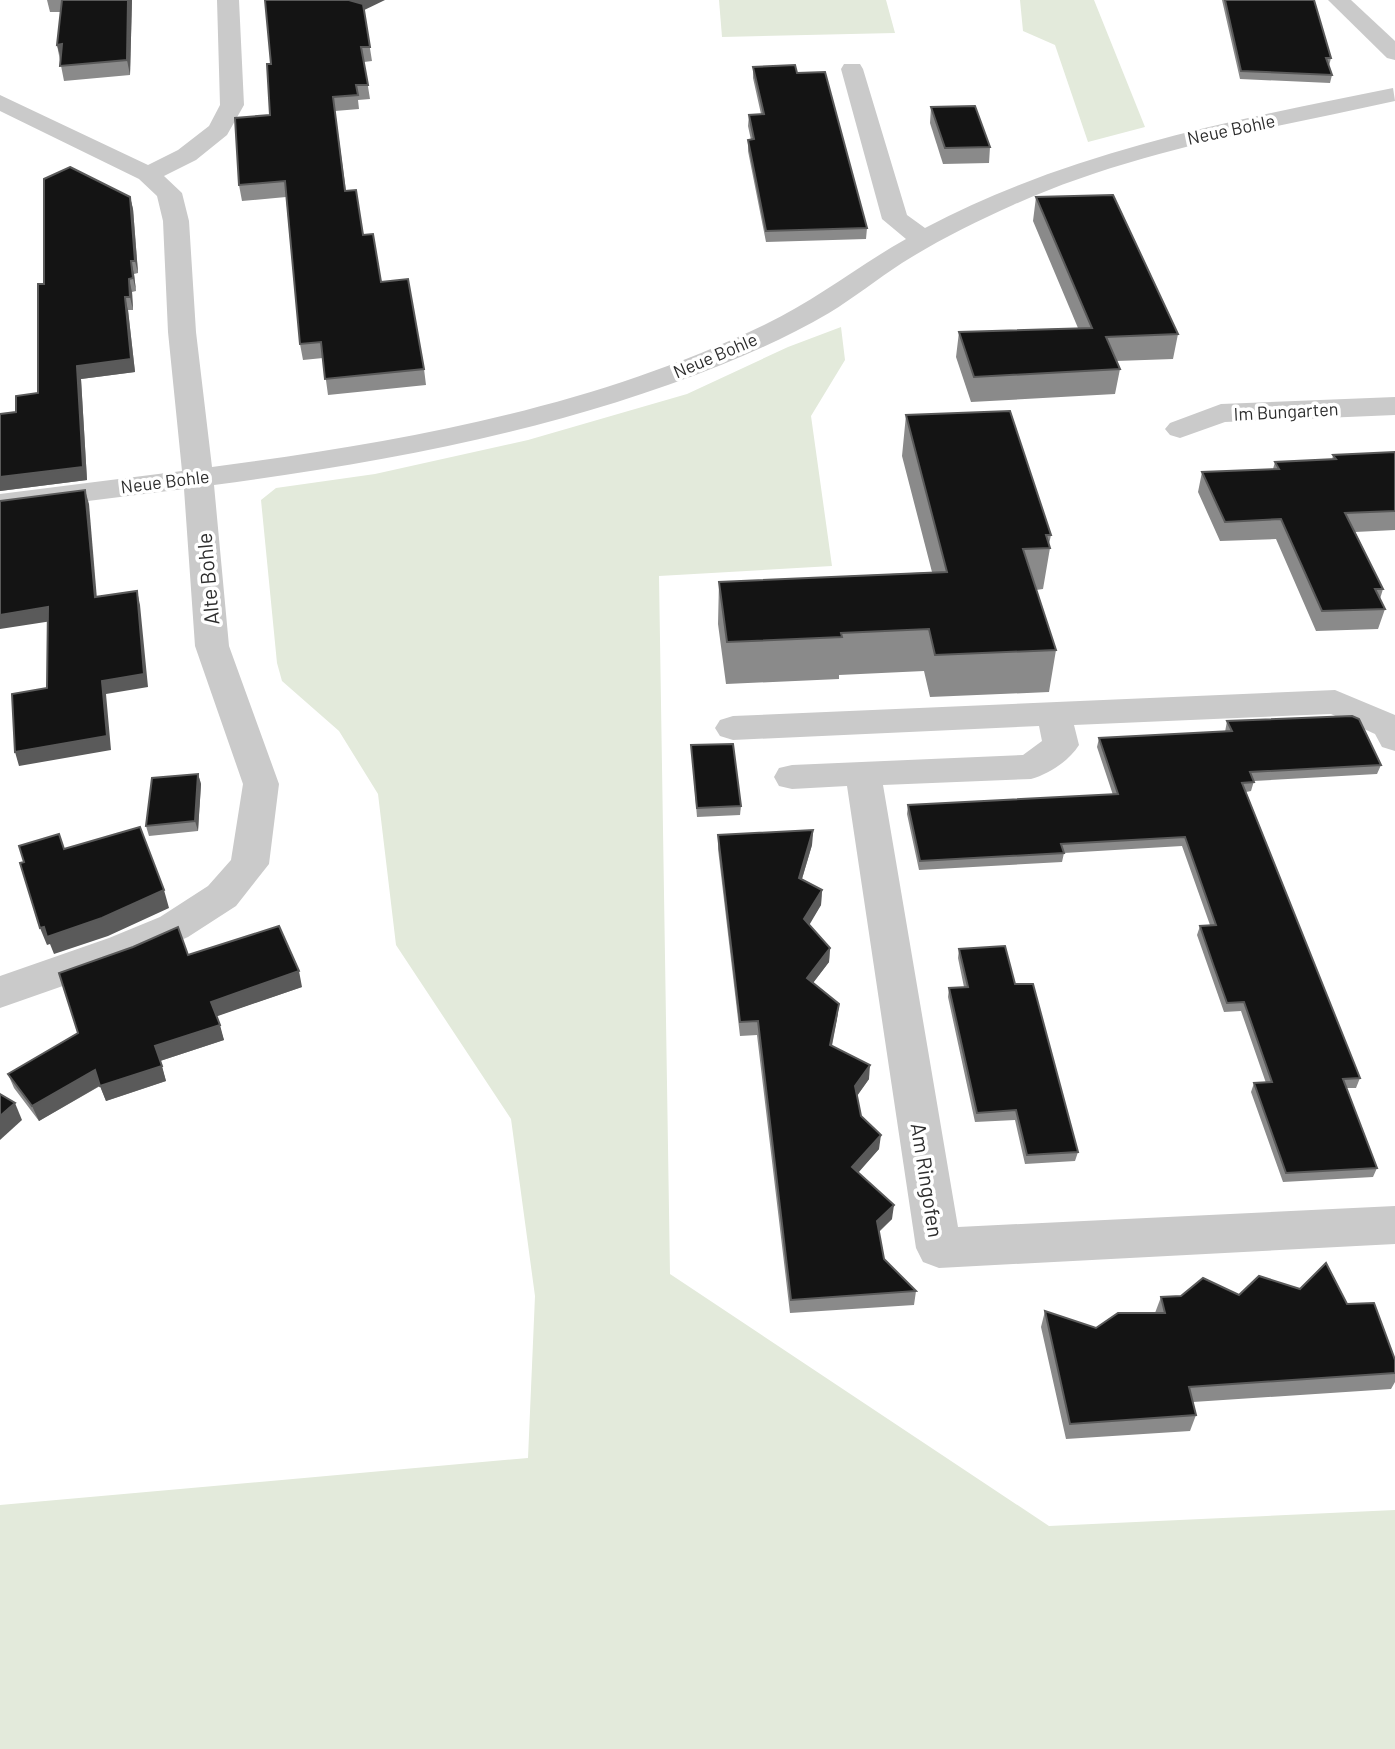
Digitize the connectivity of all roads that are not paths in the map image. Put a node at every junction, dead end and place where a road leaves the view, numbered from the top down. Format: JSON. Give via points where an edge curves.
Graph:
{"nodes":[{"id":1,"x":228,"y":0,"type":"edge"},
{"id":2,"x":1339,"y":0,"type":"edge"},
{"id":3,"x":1395,"y":53,"type":"edge"},
{"id":4,"x":852,"y":69,"type":"dead end"},
{"id":5,"x":1394,"y":88,"type":"edge"},
{"id":6,"x":0,"y":102,"type":"edge"},
{"id":7,"x":148,"y":174,"type":"junction"},
{"id":8,"x":924,"y":239,"type":"junction"},
{"id":9,"x":1395,"y":406,"type":"edge"},
{"id":10,"x":1180,"y":429,"type":"dead end"},
{"id":11,"x":198,"y":477,"type":"junction"},
{"id":12,"x":0,"y":503,"type":"edge"},
{"id":13,"x":1054,"y":715,"type":"junction"},
{"id":14,"x":733,"y":728,"type":"dead end"},
{"id":15,"x":1392,"y":733,"type":"edge"},
{"id":16,"x":863,"y":773,"type":"junction"},
{"id":17,"x":792,"y":777,"type":"dead end"},
{"id":18,"x":0,"y":992,"type":"edge"},
{"id":19,"x":1395,"y":1225,"type":"edge"}],
"edges":[{"from":1,"to":7,"type":"street","via":[[232,104],[219,130],[187,155]]},
{"from":2,"to":3,"type":"street"},
{"from":4,"to":8,"type":"street","via":[[895,219]]},
{"from":5,"to":8,"type":"street","name":"Neue Bohle","via":[[1086,168],[1006,199]]},
{"from":6,"to":7,"type":"street","name":"Alte Bohle"},
{"from":7,"to":11,"type":"street","name":"Alte Bohle","via":[[169,193],[176,221],[182,332]]},
{"from":8,"to":11,"type":"street","name":"Neue Bohle","via":[[837,297],[676,373],[466,434]]},
{"from":9,"to":10,"type":"street","name":"Im Bungarten","via":[[1221,414]]},
{"from":11,"to":12,"type":"street","name":"Neue Bohle"},
{"from":11,"to":18,"type":"street","name":"Alte Bohle","via":[[212,646],[261,784],[250,864],[222,896],[174,927]]},
{"from":13,"to":14,"type":"street"},
{"from":13,"to":15,"type":"street","via":[[1335,702]]},
{"from":13,"to":16,"type":"street","via":[[1060,745],[1031,766]]},
{"from":16,"to":17,"type":"street"},
{"from":16,"to":19,"type":"street","name":"Am Ringofen","via":[[939,1248]]}]}
